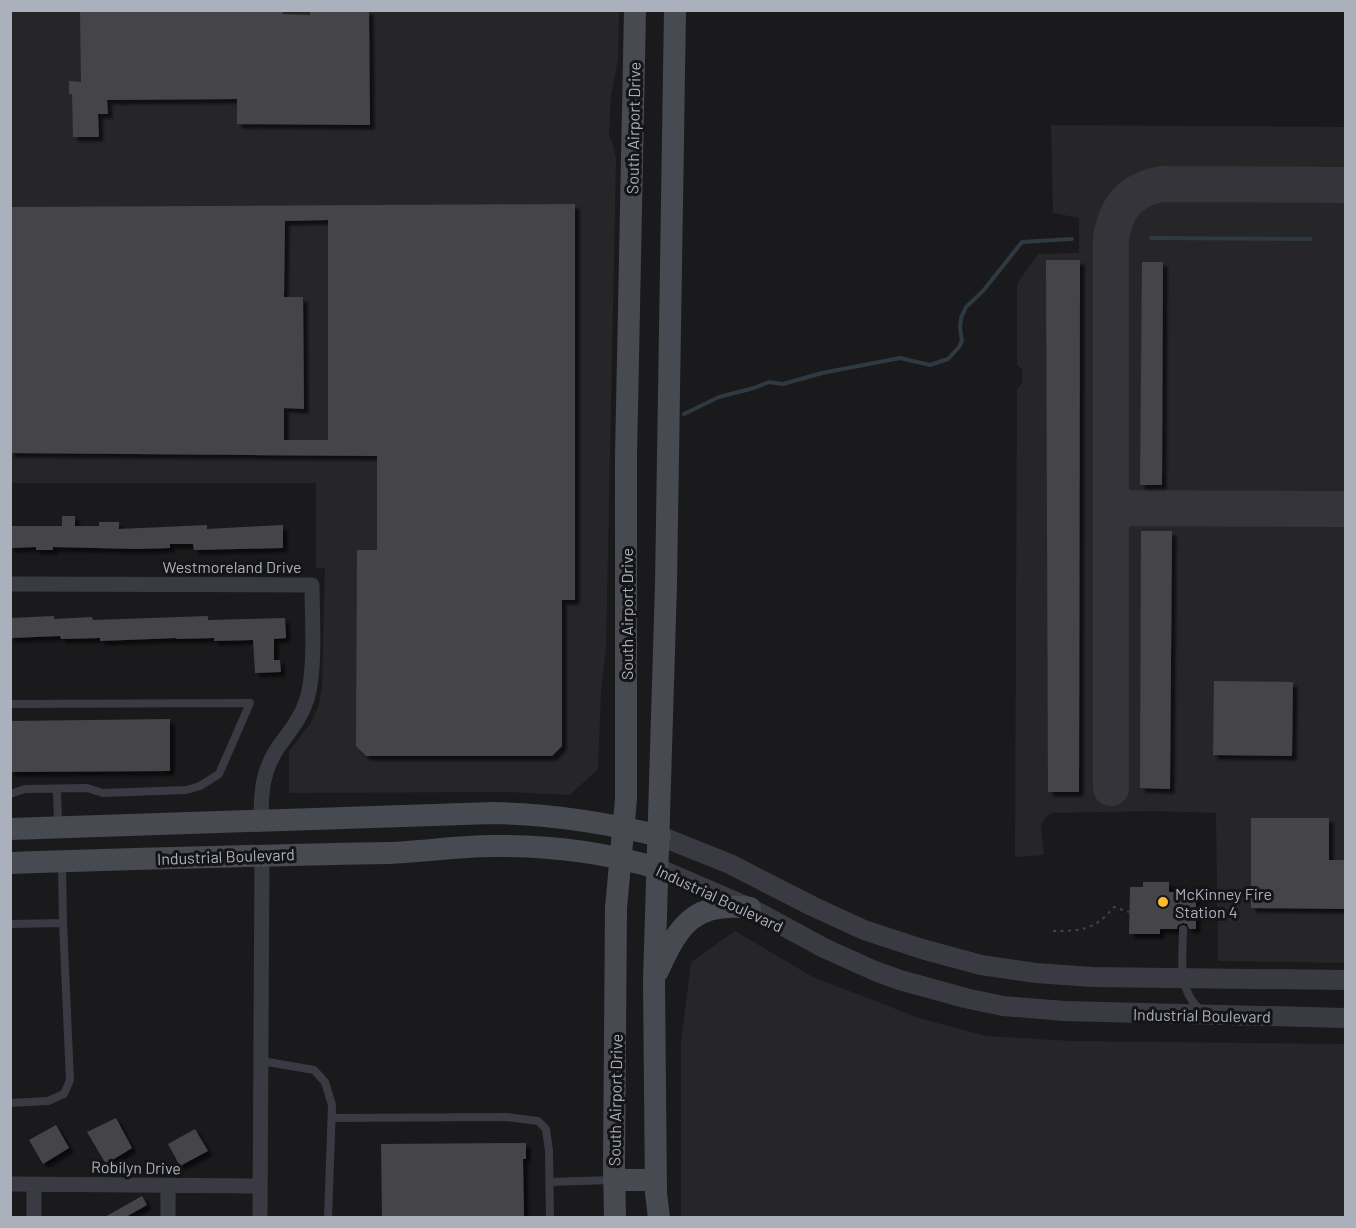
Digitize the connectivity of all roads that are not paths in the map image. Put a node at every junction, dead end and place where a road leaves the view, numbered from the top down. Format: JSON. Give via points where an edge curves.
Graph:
{"nodes":[{"id":1,"x":635,"y":10,"type":"edge"},
{"id":2,"x":675,"y":10,"type":"edge"},
{"id":3,"x":10,"y":584,"type":"edge"},
{"id":4,"x":10,"y":704,"type":"edge"},
{"id":5,"x":57,"y":789,"type":"junction"},
{"id":6,"x":10,"y":794,"type":"edge"},
{"id":7,"x":261,"y":821,"type":"junction"},
{"id":8,"x":58,"y":827,"type":"junction"},
{"id":9,"x":622,"y":827,"type":"junction"},
{"id":10,"x":10,"y":829,"type":"edge"},
{"id":11,"x":660,"y":836,"type":"junction"},
{"id":12,"x":262,"y":855,"type":"junction"},
{"id":13,"x":620,"y":858,"type":"junction"},
{"id":14,"x":62,"y":861,"type":"junction"},
{"id":15,"x":10,"y":862,"type":"edge"},
{"id":16,"x":657,"y":868,"type":"junction"},
{"id":17,"x":750,"y":908,"type":"junction"},
{"id":18,"x":63,"y":923,"type":"junction"},
{"id":19,"x":10,"y":924,"type":"edge"},
{"id":20,"x":1183,"y":929,"type":"dead end"},
{"id":21,"x":1183,"y":979,"type":"junction"},
{"id":22,"x":1346,"y":980,"type":"edge"},
{"id":23,"x":654,"y":981,"type":"junction"},
{"id":24,"x":1207,"y":1014,"type":"junction"},
{"id":25,"x":1346,"y":1018,"type":"edge"},
{"id":26,"x":262,"y":1061,"type":"junction"},
{"id":27,"x":10,"y":1103,"type":"edge"},
{"id":28,"x":332,"y":1118,"type":"junction"},
{"id":29,"x":614,"y":1180,"type":"junction"},
{"id":30,"x":656,"y":1180,"type":"junction"},
{"id":31,"x":550,"y":1182,"type":"junction"},
{"id":32,"x":10,"y":1184,"type":"edge"},
{"id":33,"x":34,"y":1184,"type":"junction"},
{"id":34,"x":168,"y":1186,"type":"junction"},
{"id":35,"x":260,"y":1186,"type":"junction"},
{"id":36,"x":34,"y":1218,"type":"edge"},
{"id":37,"x":168,"y":1218,"type":"edge"},
{"id":38,"x":260,"y":1218,"type":"edge"},
{"id":39,"x":328,"y":1218,"type":"edge"},
{"id":40,"x":550,"y":1218,"type":"edge"},
{"id":41,"x":615,"y":1218,"type":"edge"},
{"id":42,"x":659,"y":1218,"type":"edge"}],
"edges":[{"from":1,"to":9,"type":"main road","name":"South Airport Drive","via":[[626,468],[626,799]]},
{"from":2,"to":11,"type":"main road"},
{"from":3,"to":7,"type":"street","name":"Westmoreland Drive","via":[[312,585],[307,698],[264,775]]},
{"from":4,"to":5,"type":"lane","via":[[250,703],[219,774],[200,786],[115,793],[87,788]]},
{"from":5,"to":6,"type":"lane","via":[[25,789]]},
{"from":5,"to":8,"type":"lane"},
{"from":7,"to":8,"type":"main road","name":"Industrial Boulevard"},
{"from":7,"to":9,"type":"main road","name":"Industrial Boulevard","via":[[517,813]]},
{"from":7,"to":12,"type":"main road"},
{"from":8,"to":10,"type":"main road","name":"Industrial Boulevard"},
{"from":9,"to":11,"type":"main road","name":"Industrial Boulevard"},
{"from":9,"to":13,"type":"main road","name":"South Airport Drive"},
{"from":11,"to":16,"type":"main road"},
{"from":11,"to":21,"type":"street","name":"Industrial Boulevard","via":[[730,864],[864,930],[951,957],[1053,975]]},
{"from":12,"to":13,"type":"main road","name":"Industrial Boulevard","via":[[505,846],[561,848]]},
{"from":12,"to":14,"type":"main road","name":"Industrial Boulevard"},
{"from":12,"to":26,"type":"street"},
{"from":13,"to":16,"type":"main road","name":"Industrial Boulevard"},
{"from":13,"to":29,"type":"main road","name":"South Airport Drive","via":[[616,908]]},
{"from":14,"to":15,"type":"main road","name":"Industrial Boulevard"},
{"from":14,"to":18,"type":"lane"},
{"from":16,"to":17,"type":"street","name":"Industrial Boulevard"},
{"from":16,"to":23,"type":"main road"},
{"from":17,"to":23,"type":"main road","via":[[720,906],[688,922],[670,944]]},
{"from":17,"to":24,"type":"street","name":"Industrial Boulevard","via":[[875,971],[965,998],[1035,1010]]},
{"from":18,"to":19,"type":"lane"},
{"from":18,"to":27,"type":"lane","via":[[70,1080],[64,1094],[48,1101]]},
{"from":20,"to":21,"type":"lane"},
{"from":21,"to":22,"type":"street","name":"Industrial Boulevard"},
{"from":21,"to":24,"type":"lane","via":[[1191,999]]},
{"from":23,"to":30,"type":"main road"},
{"from":24,"to":25,"type":"street","name":"Industrial Boulevard"},
{"from":26,"to":28,"type":"lane","via":[[314,1070],[325,1082]]},
{"from":26,"to":35,"type":"street"},
{"from":28,"to":31,"type":"lane","via":[[538,1121],[546,1129]]},
{"from":28,"to":39,"type":"lane"},
{"from":29,"to":30,"type":"main road"},
{"from":29,"to":31,"type":"lane"},
{"from":29,"to":41,"type":"main road","name":"South Airport Drive"},
{"from":30,"to":42,"type":"main road"},
{"from":31,"to":40,"type":"lane"},
{"from":32,"to":33,"type":"street","name":"Robilyn Drive"},
{"from":33,"to":34,"type":"street","name":"Robilyn Drive"},
{"from":33,"to":36,"type":"street"},
{"from":34,"to":35,"type":"street","name":"Robilyn Drive"},
{"from":34,"to":37,"type":"street"},
{"from":35,"to":38,"type":"street"}]}
